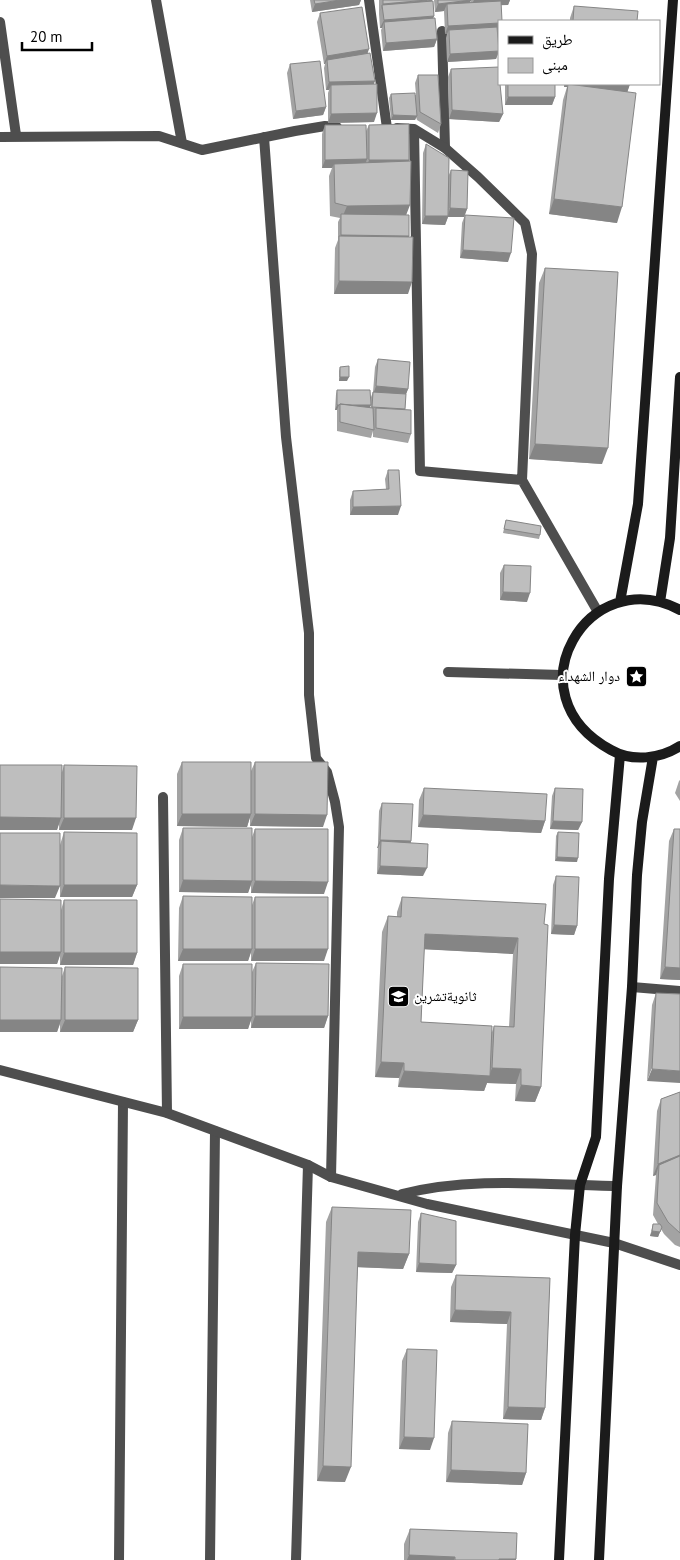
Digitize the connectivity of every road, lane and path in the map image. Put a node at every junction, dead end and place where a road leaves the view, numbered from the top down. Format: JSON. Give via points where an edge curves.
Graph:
{"nodes":[{"id":1,"x":156,"y":0,"type":"edge"},
{"id":2,"x":369,"y":0,"type":"edge"},
{"id":3,"x":673,"y":0,"type":"edge"},
{"id":4,"x":0,"y":22,"type":"edge"},
{"id":5,"x":442,"y":31,"type":"dead end"},
{"id":6,"x":348,"y":128,"type":"edge"},
{"id":7,"x":414,"y":129,"type":"junction"},
{"id":8,"x":16,"y":135,"type":"junction"},
{"id":9,"x":0,"y":137,"type":"edge"},
{"id":10,"x":264,"y":137,"type":"junction"},
{"id":11,"x":182,"y":143,"type":"junction"},
{"id":12,"x":445,"y":148,"type":"junction"},
{"id":13,"x":680,"y":377,"type":"edge"},
{"id":14,"x":522,"y":480,"type":"junction"},
{"id":15,"x":620,"y":602,"type":"junction"},
{"id":16,"x":660,"y":602,"type":"junction"},
{"id":17,"x":680,"y":610,"type":"edge"},
{"id":18,"x":598,"y":612,"type":"junction"},
{"id":19,"x":448,"y":672,"type":"dead end"},
{"id":20,"x":562,"y":675,"type":"junction"},
{"id":21,"x":680,"y":746,"type":"edge"},
{"id":22,"x":620,"y":755,"type":"junction"},
{"id":23,"x":653,"y":757,"type":"junction"},
{"id":24,"x":163,"y":797,"type":"dead end"},
{"id":25,"x":632,"y":987,"type":"junction"},
{"id":26,"x":680,"y":991,"type":"edge"},
{"id":27,"x":0,"y":1070,"type":"edge"},
{"id":28,"x":123,"y":1102,"type":"junction"},
{"id":29,"x":167,"y":1113,"type":"junction"},
{"id":30,"x":215,"y":1131,"type":"junction"},
{"id":31,"x":308,"y":1165,"type":"junction"},
{"id":32,"x":331,"y":1176,"type":"junction"},
{"id":33,"x":580,"y":1185,"type":"junction"},
{"id":34,"x":617,"y":1186,"type":"junction"},
{"id":35,"x":401,"y":1195,"type":"junction"},
{"id":36,"x":575,"y":1235,"type":"junction"},
{"id":37,"x":614,"y":1243,"type":"junction"},
{"id":38,"x":680,"y":1265,"type":"edge"},
{"id":39,"x":119,"y":1560,"type":"edge"},
{"id":40,"x":210,"y":1560,"type":"edge"},
{"id":41,"x":296,"y":1560,"type":"edge"},
{"id":42,"x":559,"y":1560,"type":"edge"},
{"id":43,"x":599,"y":1560,"type":"edge"}],
"edges":[{"from":1,"to":11,"type":"street"},
{"from":2,"to":7,"type":"street","via":[[383,128]]},
{"from":3,"to":15,"type":"main road","via":[[638,504]]},
{"from":4,"to":8,"type":"street"},
{"from":5,"to":12,"type":"street"},
{"from":6,"to":10,"type":"street","via":[[325,126]]},
{"from":7,"to":12,"type":"street"},
{"from":7,"to":14,"type":"street","via":[[420,471]]},
{"from":8,"to":9,"type":"street"},
{"from":8,"to":11,"type":"street","via":[[159,136]]},
{"from":10,"to":11,"type":"street","via":[[202,150]]},
{"from":10,"to":32,"type":"street","via":[[286,436],[309,634],[309,695],[316,758],[327,772],[339,827]]},
{"from":12,"to":14,"type":"street","via":[[525,223],[532,254]]},
{"from":13,"to":16,"type":"main road","via":[[670,538]]},
{"from":14,"to":18,"type":"street"},
{"from":15,"to":16,"type":"main road","via":[[640,599]]},
{"from":15,"to":18,"type":"main road"},
{"from":16,"to":17,"type":"main road"},
{"from":18,"to":20,"type":"main road","via":[[579,629],[567,651]]},
{"from":19,"to":20,"type":"street"},
{"from":20,"to":22,"type":"main road","via":[[565,700],[576,722],[592,740]]},
{"from":21,"to":23,"type":"main road"},
{"from":22,"to":23,"type":"main road"},
{"from":22,"to":33,"type":"main road","via":[[609,879],[596,1137]]},
{"from":23,"to":25,"type":"main road","via":[[641,830]]},
{"from":24,"to":29,"type":"street"},
{"from":25,"to":26,"type":"street"},
{"from":25,"to":34,"type":"main road"},
{"from":27,"to":28,"type":"street"},
{"from":28,"to":29,"type":"street"},
{"from":28,"to":39,"type":"street"},
{"from":29,"to":30,"type":"street"},
{"from":30,"to":31,"type":"street"},
{"from":30,"to":40,"type":"street"},
{"from":31,"to":32,"type":"street"},
{"from":31,"to":41,"type":"street"},
{"from":32,"to":35,"type":"street"},
{"from":33,"to":34,"type":"street"},
{"from":33,"to":35,"type":"street","via":[[464,1184],[429,1187]]},
{"from":33,"to":36,"type":"main road"},
{"from":34,"to":37,"type":"main road"},
{"from":35,"to":36,"type":"street","via":[[427,1204]]},
{"from":36,"to":37,"type":"street"},
{"from":36,"to":42,"type":"main road"},
{"from":37,"to":38,"type":"street"},
{"from":37,"to":43,"type":"main road"}]}
